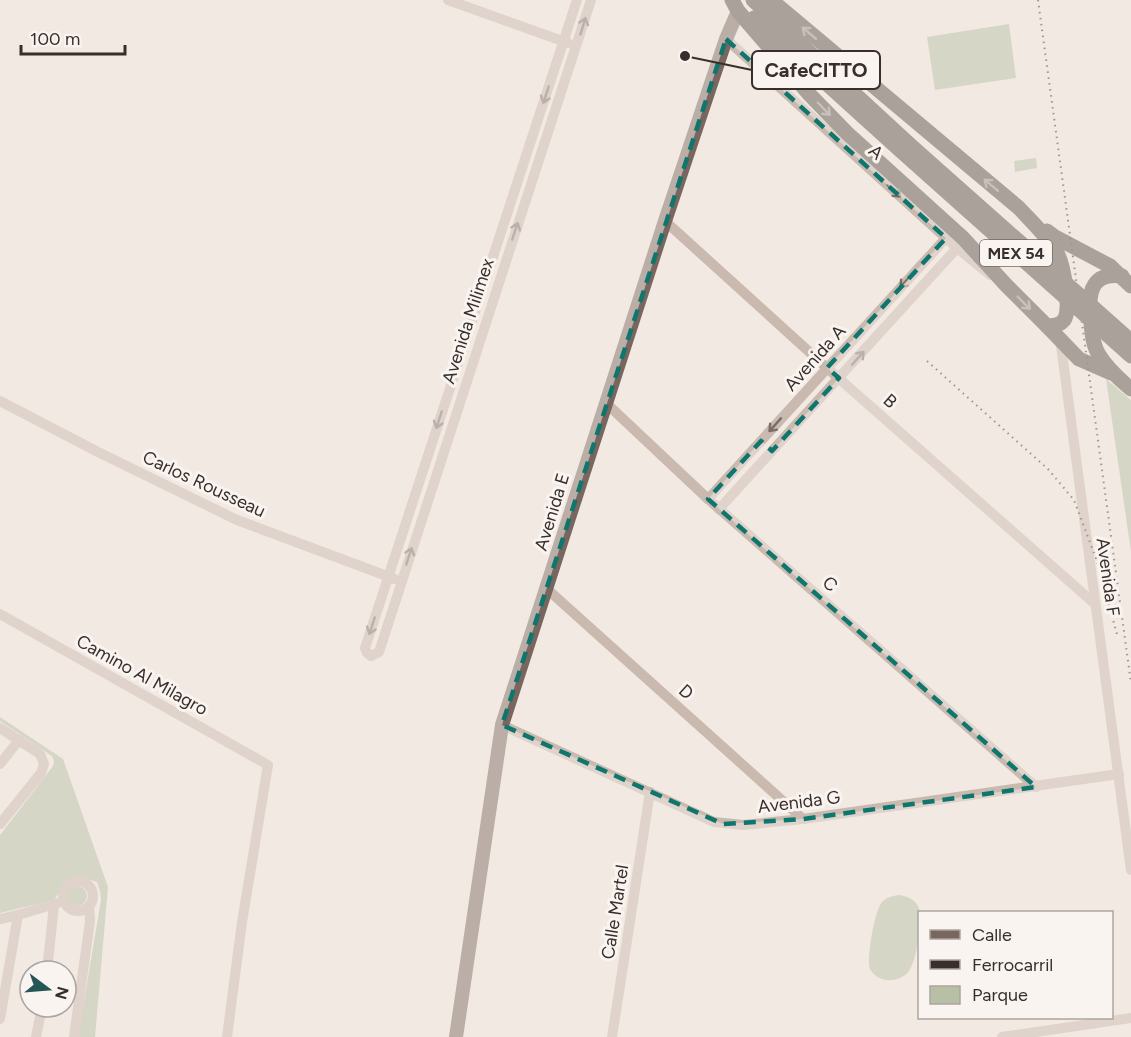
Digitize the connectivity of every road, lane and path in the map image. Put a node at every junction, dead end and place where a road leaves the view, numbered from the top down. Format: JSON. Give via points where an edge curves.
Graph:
{"nodes":[{"id":1,"x":448,"y":0,"type":"edge"},
{"id":2,"x":577,"y":0,"type":"edge"},
{"id":3,"x":591,"y":0,"type":"edge"},
{"id":4,"x":753,"y":0,"type":"edge"},
{"id":5,"x":771,"y":0,"type":"edge"},
{"id":6,"x":735,"y":4,"type":"edge"},
{"id":7,"x":726,"y":39,"type":"junction"},
{"id":8,"x":563,"y":42,"type":"junction"},
{"id":9,"x":577,"y":46,"type":"junction"},
{"id":10,"x":905,"y":147,"type":"junction"},
{"id":11,"x":1019,"y":208,"type":"junction"},
{"id":12,"x":665,"y":220,"type":"junction"},
{"id":13,"x":946,"y":238,"type":"junction"},
{"id":14,"x":957,"y":248,"type":"junction"},
{"id":15,"x":1127,"y":281,"type":"edge"},
{"id":16,"x":1006,"y":285,"type":"junction"},
{"id":17,"x":1053,"y":325,"type":"junction"},
{"id":18,"x":1060,"y":341,"type":"junction"},
{"id":19,"x":1131,"y":341,"type":"edge"},
{"id":20,"x":1131,"y":356,"type":"edge"},
{"id":21,"x":1079,"y":359,"type":"junction"},
{"id":22,"x":827,"y":368,"type":"junction"},
{"id":23,"x":1064,"y":374,"type":"junction"},
{"id":24,"x":1115,"y":375,"type":"junction"},
{"id":25,"x":839,"y":378,"type":"junction"},
{"id":26,"x":1131,"y":389,"type":"edge"},
{"id":27,"x":0,"y":401,"type":"edge"},
{"id":28,"x":606,"y":404,"type":"junction"},
{"id":29,"x":761,"y":441,"type":"junction"},
{"id":30,"x":772,"y":451,"type":"junction"},
{"id":31,"x":708,"y":499,"type":"junction"},
{"id":32,"x":719,"y":509,"type":"junction"},
{"id":33,"x":388,"y":577,"type":"junction"},
{"id":34,"x":401,"y":581,"type":"junction"},
{"id":35,"x":547,"y":589,"type":"junction"},
{"id":36,"x":1095,"y":604,"type":"junction"},
{"id":37,"x":0,"y":614,"type":"edge"},
{"id":38,"x":502,"y":725,"type":"junction"},
{"id":39,"x":0,"y":728,"type":"edge"},
{"id":40,"x":19,"y":740,"type":"junction"},
{"id":41,"x":0,"y":764,"type":"edge"},
{"id":42,"x":1119,"y":774,"type":"junction"},
{"id":43,"x":1036,"y":787,"type":"junction"},
{"id":44,"x":650,"y":792,"type":"junction"},
{"id":45,"x":803,"y":819,"type":"junction"},
{"id":46,"x":0,"y":824,"type":"edge"},
{"id":47,"x":1131,"y":870,"type":"edge"},
{"id":48,"x":59,"y":902,"type":"junction"},
{"id":49,"x":89,"y":906,"type":"junction"},
{"id":50,"x":18,"y":915,"type":"junction"},
{"id":51,"x":0,"y":919,"type":"edge"},
{"id":52,"x":49,"y":959,"type":"edge"},
{"id":53,"x":1131,"y":1018,"type":"edge"},
{"id":54,"x":0,"y":1019,"type":"edge"},
{"id":55,"x":40,"y":1019,"type":"edge"},
{"id":56,"x":36,"y":1037,"type":"edge"},
{"id":57,"x":74,"y":1037,"type":"edge"},
{"id":58,"x":227,"y":1037,"type":"edge"},
{"id":59,"x":456,"y":1037,"type":"edge"},
{"id":60,"x":612,"y":1037,"type":"edge"},
{"id":61,"x":1002,"y":1037,"type":"edge"}],
"edges":[{"from":1,"to":8,"type":"street"},
{"from":2,"to":8,"type":"street","name":"Avenida Milimex"},
{"from":9,"to":3,"type":"street","name":"Avenida Milimex","one_way":true},
{"from":4,"to":10,"type":"highway","number":"MEX 54"},
{"from":11,"to":5,"type":"highway","one_way":true},
{"from":6,"to":7,"type":"main road","name":"Avenida E"},
{"from":6,"to":10,"type":"highway","number":"MEX 54"},
{"from":6,"to":16,"type":"highway","one_way":true,"via":[[785,67],[840,125],[963,238]]},
{"from":7,"to":12,"type":"main road","name":"Avenida E"},
{"from":7,"to":13,"type":"street","name":"A","one_way":true},
{"from":8,"to":9,"type":"street"},
{"from":8,"to":33,"type":"street","name":"Avenida Milimex","one_way":true},
{"from":34,"to":9,"type":"street","name":"Avenida Milimex","one_way":true},
{"from":10,"to":19,"type":"highway","number":"MEX 54","bridge":true},
{"from":10,"to":20,"type":"highway","number":"MEX 54","bridge":true},
{"from":11,"to":15,"type":"highway","via":[[1055,237],[1110,266]]},
{"from":11,"to":17,"type":"highway","via":[[1049,241],[1061,262],[1067,309],[1063,321]]},
{"from":12,"to":22,"type":"street","name":"B"},
{"from":12,"to":28,"type":"main road","name":"Avenida E"},
{"from":13,"to":14,"type":"street","name":"A"},
{"from":13,"to":22,"type":"street","name":"Avenida A","one_way":true},
{"from":14,"to":16,"type":"street","name":"A"},
{"from":25,"to":14,"type":"street","name":"Avenida A","one_way":true},
{"from":15,"to":24,"type":"highway","via":[[1110,275],[1094,285],[1089,297],[1095,345]]},
{"from":16,"to":17,"type":"highway","one_way":true},
{"from":17,"to":18,"type":"highway"},
{"from":18,"to":21,"type":"highway"},
{"from":18,"to":23,"type":"street","name":"Avenida F"},
{"from":21,"to":23,"type":"street"},
{"from":21,"to":24,"type":"highway"},
{"from":22,"to":25,"type":"street","name":"B"},
{"from":22,"to":29,"type":"street","name":"Avenida A","one_way":true},
{"from":23,"to":36,"type":"street","name":"Avenida F"},
{"from":24,"to":26,"type":"highway"},
{"from":25,"to":30,"type":"street","name":"Avenida A"},
{"from":25,"to":36,"type":"street","name":"B"},
{"from":27,"to":33,"type":"street","name":"Carlos Rousseau","via":[[237,520]]},
{"from":28,"to":31,"type":"street","name":"C"},
{"from":28,"to":35,"type":"main road","name":"Avenida E"},
{"from":29,"to":30,"type":"street"},
{"from":29,"to":31,"type":"street","name":"Avenida A"},
{"from":30,"to":32,"type":"street","name":"Avenida A"},
{"from":31,"to":32,"type":"street","name":"C"},
{"from":32,"to":43,"type":"street","name":"C"},
{"from":33,"to":34,"type":"street","name":"Carlos Rousseau"},
{"from":33,"to":34,"type":"street","name":"Avenida Milimex","one_way":true,"via":[[365,648],[371,656],[379,652]]},
{"from":35,"to":38,"type":"main road","name":"Avenida E"},
{"from":35,"to":45,"type":"street","name":"D"},
{"from":36,"to":42,"type":"street","name":"Avenida F"},
{"from":37,"to":58,"type":"street","name":"Camino Al Milagro","via":[[268,765]]},
{"from":38,"to":44,"type":"street","name":"Avenida G"},
{"from":38,"to":59,"type":"main road","name":"Avenida E"},
{"from":39,"to":40,"type":"street"},
{"from":40,"to":41,"type":"street"},
{"from":40,"to":46,"type":"street","via":[[40,754],[44,764]]},
{"from":42,"to":43,"type":"street","name":"Avenida G"},
{"from":42,"to":47,"type":"street","name":"Avenida F"},
{"from":43,"to":45,"type":"street","name":"Avenida G"},
{"from":44,"to":45,"type":"street","name":"Avenida G","via":[[723,824]]},
{"from":44,"to":60,"type":"street","name":"Calle Martel"},
{"from":48,"to":49,"type":"street","via":[[74,911]]},
{"from":48,"to":49,"type":"street","via":[[68,885],[82,882],[92,892]]},
{"from":48,"to":50,"type":"street"},
{"from":48,"to":52,"type":"street"},
{"from":49,"to":57,"type":"street"},
{"from":50,"to":51,"type":"street"},
{"from":50,"to":54,"type":"street"},
{"from":53,"to":61,"type":"street"},
{"from":55,"to":56,"type":"street"}]}
